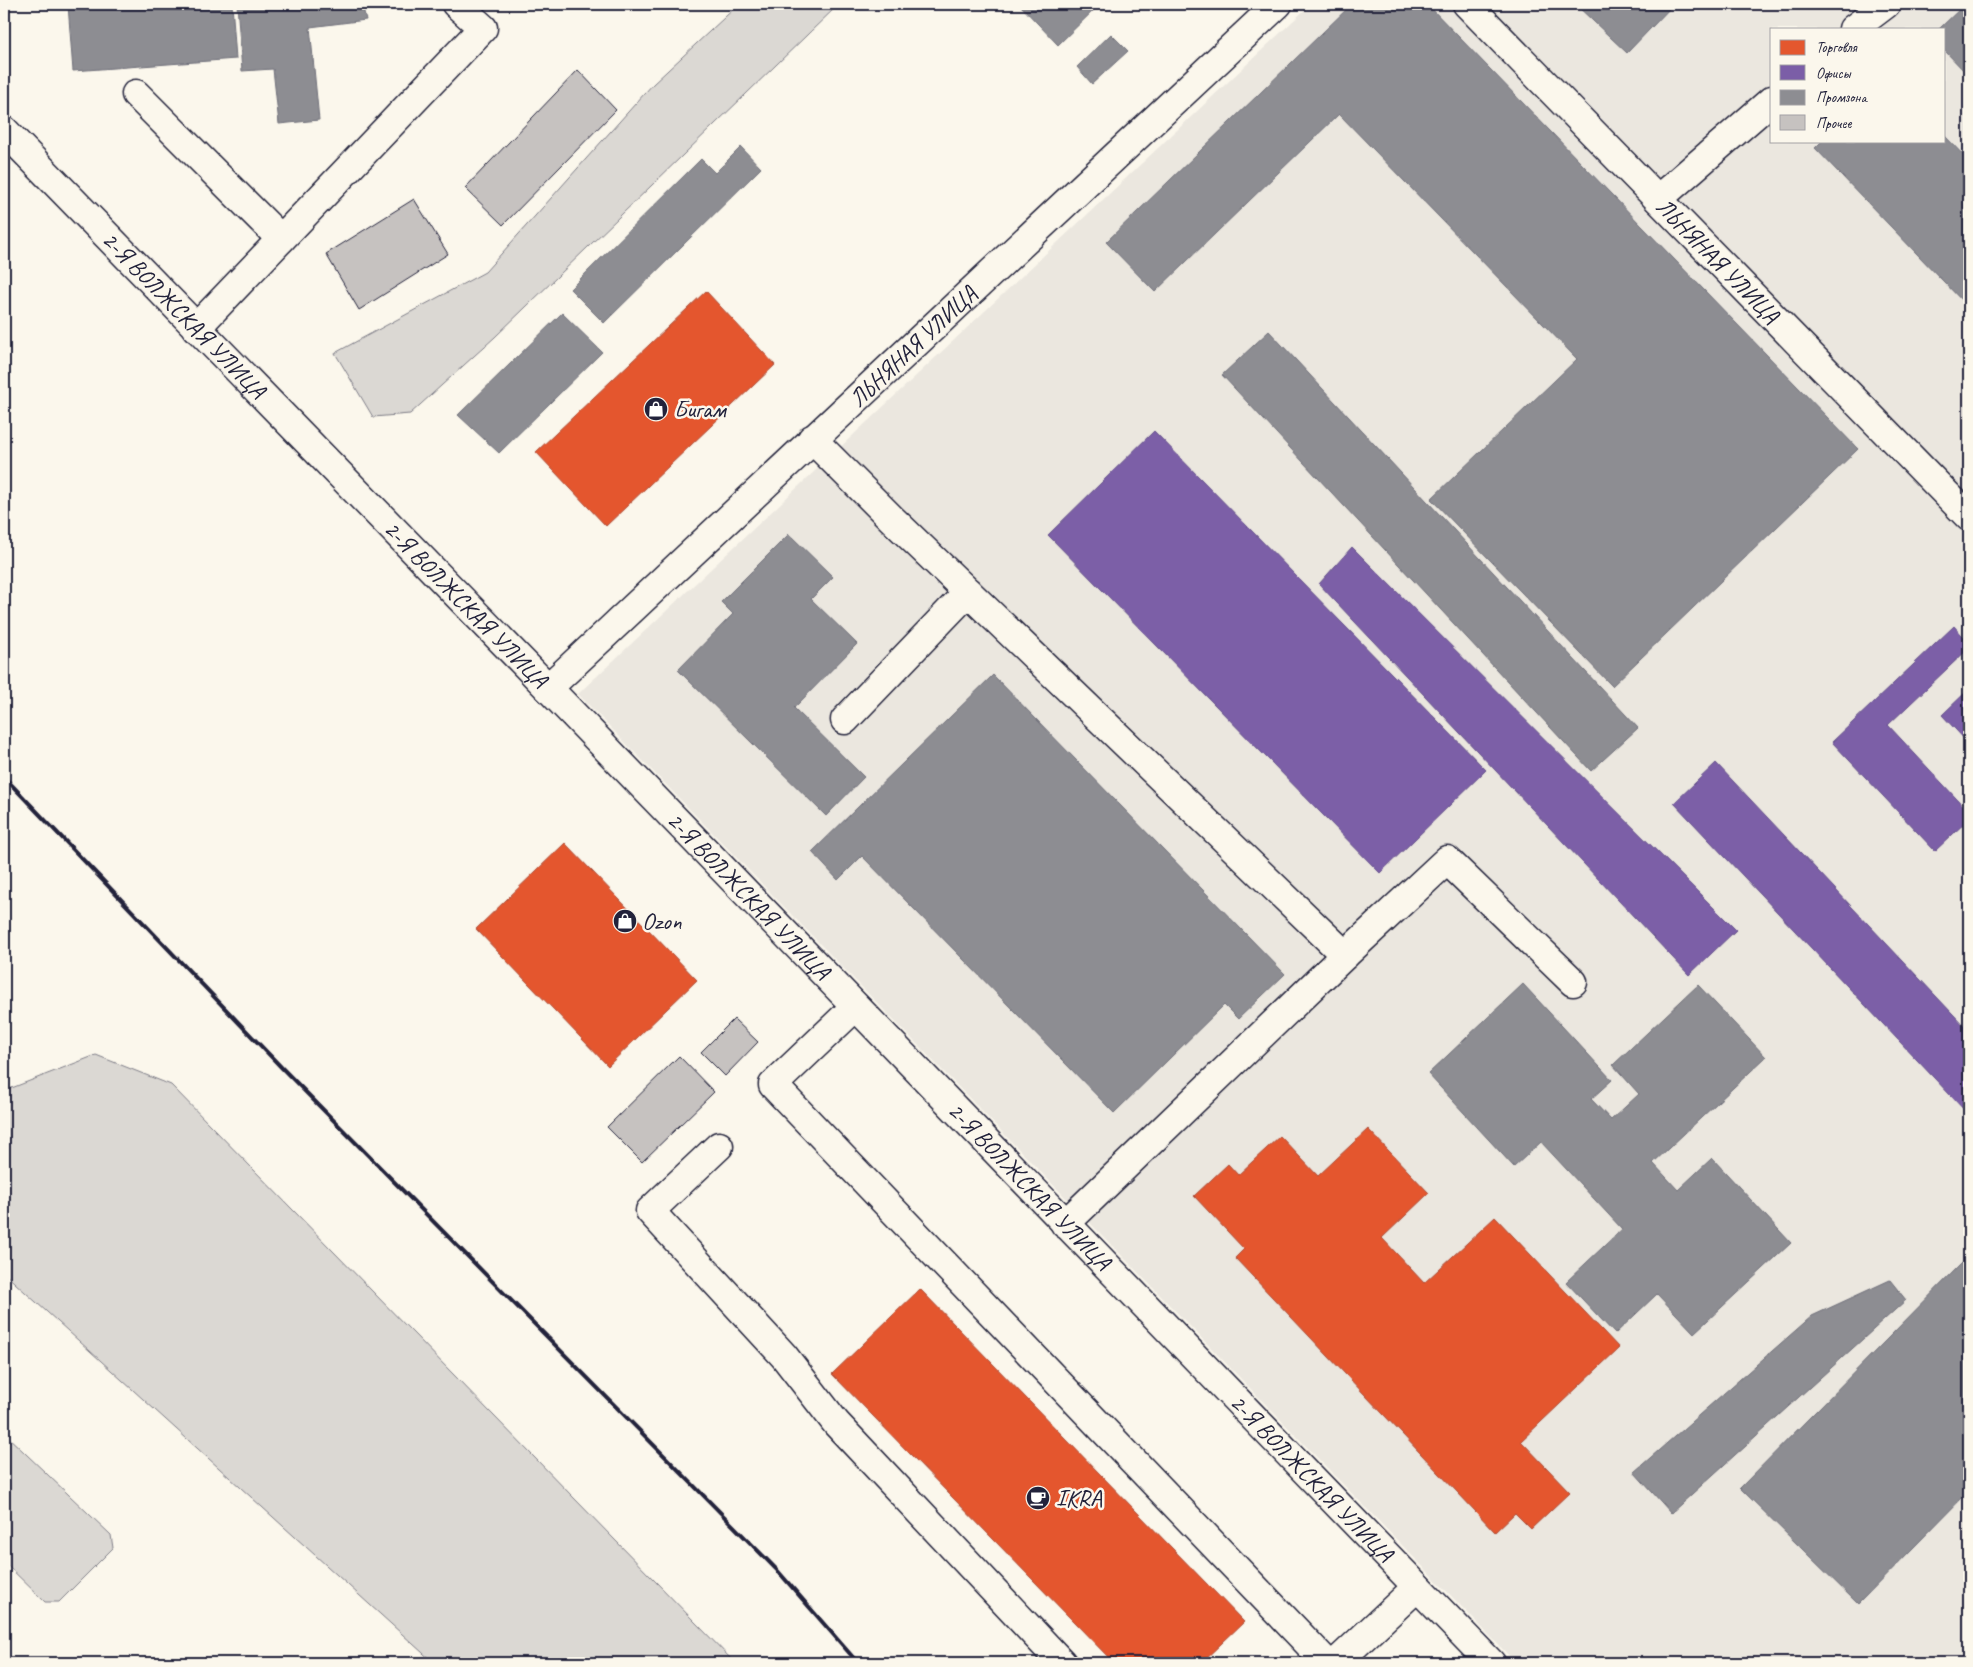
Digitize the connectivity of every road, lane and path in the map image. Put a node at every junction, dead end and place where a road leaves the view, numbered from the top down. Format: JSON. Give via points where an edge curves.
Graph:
{"nodes":[{"id":1,"x":456,"y":4,"type":"edge"},
{"id":2,"x":1278,"y":4,"type":"edge"},
{"id":3,"x":1467,"y":4,"type":"edge"},
{"id":4,"x":1886,"y":4,"type":"edge"},
{"id":5,"x":1854,"y":28,"type":"edge"},
{"id":6,"x":136,"y":94,"type":"dead end"},
{"id":7,"x":1770,"y":102,"type":"edge"},
{"id":8,"x":4,"y":130,"type":"edge"},
{"id":9,"x":1658,"y":199,"type":"junction"},
{"id":10,"x":281,"y":239,"type":"junction"},
{"id":11,"x":196,"y":328,"type":"junction"},
{"id":12,"x":812,"y":440,"type":"junction"},
{"id":13,"x":1969,"y":517,"type":"edge"},
{"id":14,"x":968,"y":592,"type":"junction"},
{"id":15,"x":548,"y":688,"type":"junction"},
{"id":16,"x":845,"y":720,"type":"dead end"},
{"id":17,"x":1345,"y":955,"type":"junction"},
{"id":18,"x":1573,"y":982,"type":"dead end"},
{"id":19,"x":855,"y":1007,"type":"junction"},
{"id":20,"x":719,"y":1146,"type":"dead end"},
{"id":21,"x":1065,"y":1224,"type":"junction"},
{"id":22,"x":1417,"y":1587,"type":"junction"},
{"id":23,"x":1062,"y":1663,"type":"edge"},
{"id":24,"x":1327,"y":1663,"type":"edge"},
{"id":25,"x":1336,"y":1663,"type":"edge"},
{"id":26,"x":1491,"y":1663,"type":"edge"}],
"edges":[{"from":1,"to":10,"type":"street","via":[[483,28]]},
{"from":2,"to":12,"type":"street","name":"ЛЬНЯНАЯ УЛИЦА"},
{"from":3,"to":9,"type":"street","name":"ЛЬНЯНАЯ УЛИЦА"},
{"from":4,"to":5,"type":"street"},
{"from":6,"to":10,"type":"street"},
{"from":7,"to":9,"type":"street"},
{"from":8,"to":11,"type":"street","name":"2-Я ВОЛЖСКАЯ УЛИЦА"},
{"from":9,"to":13,"type":"street","name":"ЛЬНЯНАЯ УЛИЦА"},
{"from":10,"to":11,"type":"street"},
{"from":11,"to":15,"type":"street","name":"2-Я ВОЛЖСКАЯ УЛИЦА"},
{"from":12,"to":14,"type":"street"},
{"from":12,"to":15,"type":"street","name":"ЛЬНЯНАЯ УЛИЦА"},
{"from":14,"to":16,"type":"street"},
{"from":14,"to":17,"type":"street"},
{"from":15,"to":19,"type":"street","name":"2-Я ВОЛЖСКАЯ УЛИЦА"},
{"from":17,"to":18,"type":"street","via":[[1447,860]]},
{"from":17,"to":21,"type":"street"},
{"from":19,"to":21,"type":"street","name":"2-Я ВОЛЖСКАЯ УЛИЦА"},
{"from":19,"to":24,"type":"street","via":[[773,1085]]},
{"from":20,"to":23,"type":"street","via":[[650,1211],[784,1356],[836,1423]]},
{"from":21,"to":22,"type":"street","name":"2-Я ВОЛЖСКАЯ УЛИЦА"},
{"from":22,"to":25,"type":"street"},
{"from":22,"to":26,"type":"street","name":"2-Я ВОЛЖСКАЯ УЛИЦА"}]}
